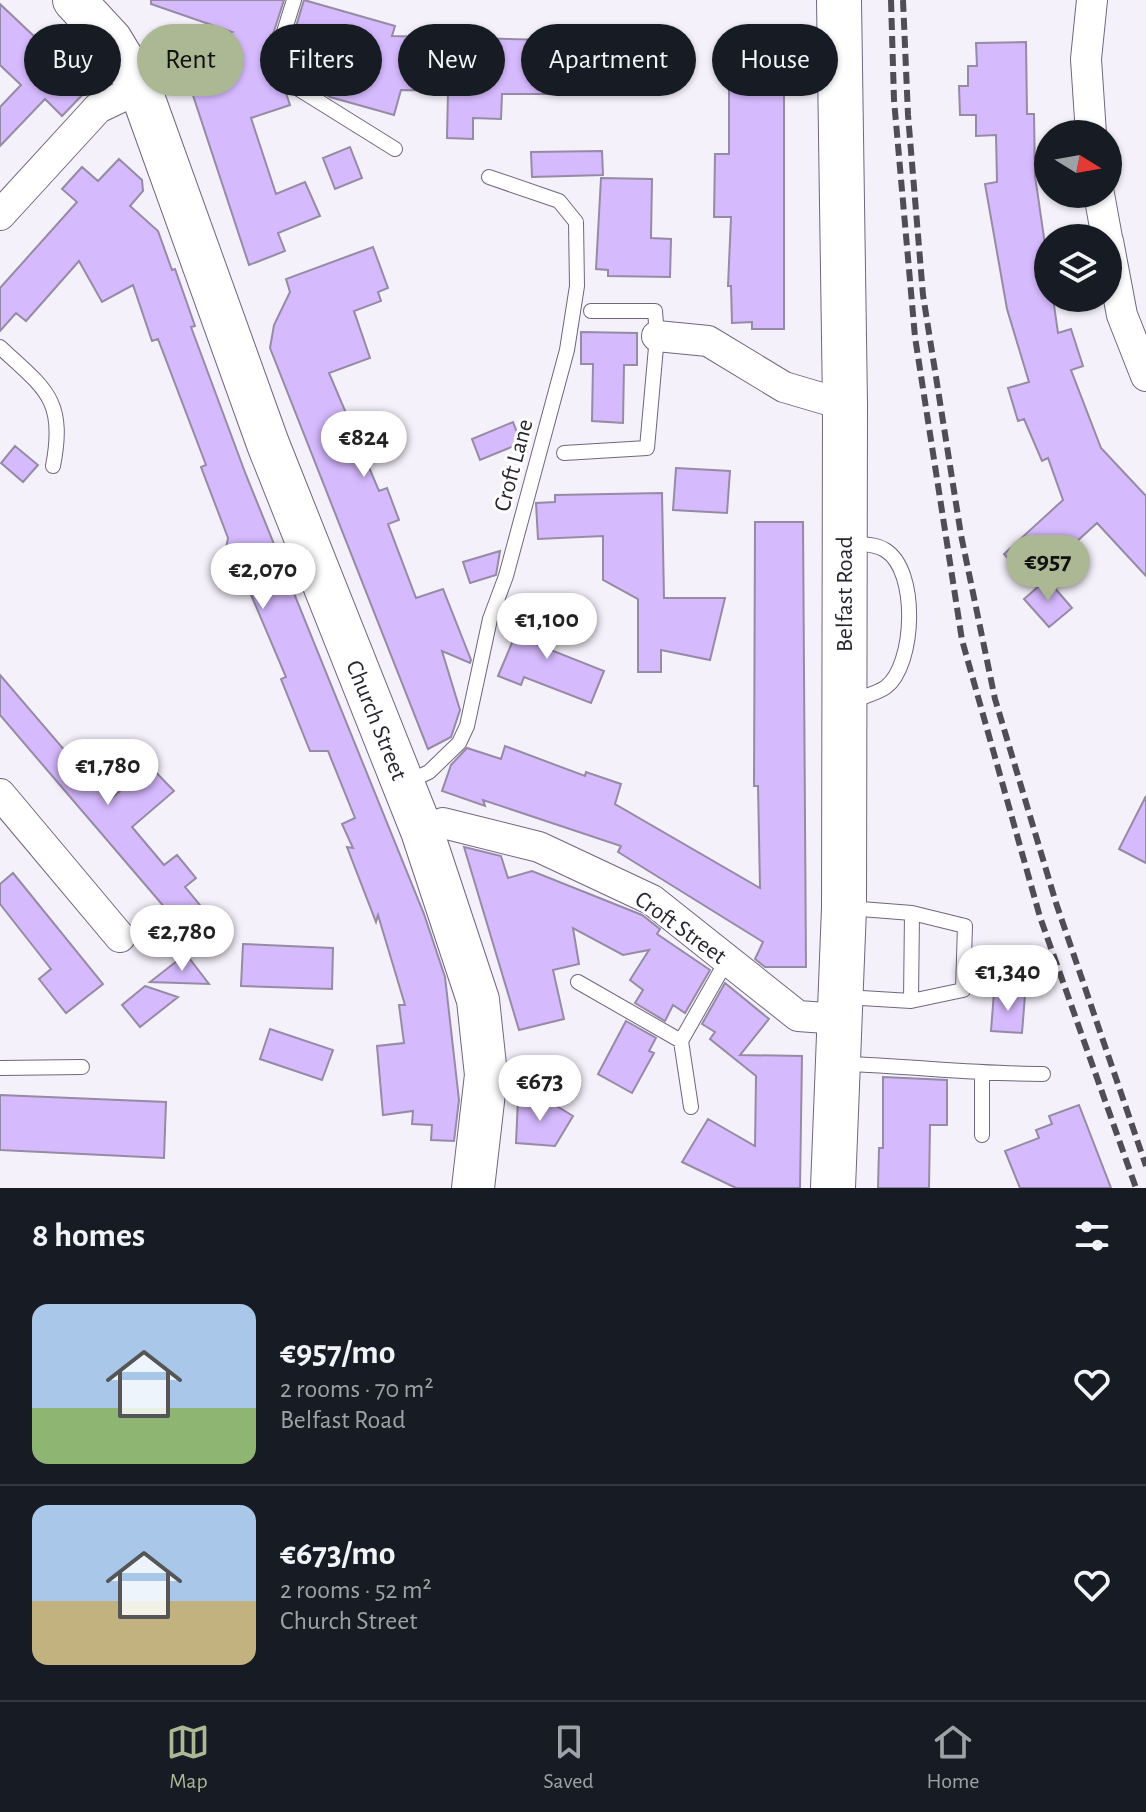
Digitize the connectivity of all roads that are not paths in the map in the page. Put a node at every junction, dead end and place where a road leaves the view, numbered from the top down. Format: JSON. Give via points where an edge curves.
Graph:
{"nodes":[{"id":1,"x":294,"y":0,"type":"edge"},
{"id":2,"x":839,"y":0,"type":"edge"},
{"id":3,"x":1092,"y":0,"type":"edge"},
{"id":4,"x":81,"y":2,"type":"edge"},
{"id":5,"x":137,"y":83,"type":"edge"},
{"id":6,"x":137,"y":89,"type":"edge"},
{"id":7,"x":143,"y":96,"type":"edge"},
{"id":8,"x":1090,"y":120,"type":"edge"},
{"id":9,"x":395,"y":149,"type":"dead end"},
{"id":10,"x":489,"y":177,"type":"dead end"},
{"id":11,"x":0,"y":215,"type":"edge"},
{"id":12,"x":591,"y":311,"type":"dead end"},
{"id":13,"x":1121,"y":312,"type":"edge"},
{"id":14,"x":657,"y":336,"type":"junction"},
{"id":15,"x":0,"y":347,"type":"edge"},
{"id":16,"x":1146,"y":376,"type":"edge"},
{"id":17,"x":845,"y":405,"type":"junction"},
{"id":18,"x":564,"y":453,"type":"dead end"},
{"id":19,"x":53,"y":466,"type":"dead end"},
{"id":20,"x":845,"y":541,"type":"junction"},
{"id":21,"x":844,"y":704,"type":"junction"},
{"id":22,"x":403,"y":785,"type":"junction"},
{"id":23,"x":0,"y":794,"type":"edge"},
{"id":24,"x":422,"y":831,"type":"junction"},
{"id":25,"x":844,"y":908,"type":"junction"},
{"id":26,"x":912,"y":913,"type":"junction"},
{"id":27,"x":120,"y":937,"type":"dead end"},
{"id":28,"x":727,"y":960,"type":"junction"},
{"id":29,"x":578,"y":982,"type":"dead end"},
{"id":30,"x":911,"y":1001,"type":"junction"},
{"id":31,"x":841,"y":1008,"type":"junction"},
{"id":32,"x":681,"y":1041,"type":"junction"},
{"id":33,"x":837,"y":1063,"type":"junction"},
{"id":34,"x":82,"y":1067,"type":"dead end"},
{"id":35,"x":0,"y":1068,"type":"edge"},
{"id":36,"x":982,"y":1074,"type":"junction"},
{"id":37,"x":1043,"y":1074,"type":"dead end"},
{"id":38,"x":691,"y":1107,"type":"dead end"},
{"id":39,"x":982,"y":1135,"type":"dead end"},
{"id":40,"x":473,"y":1188,"type":"edge"},
{"id":41,"x":833,"y":1188,"type":"edge"}],
"edges":[{"from":1,"to":9,"type":"lane","via":[[274,64],[281,78]]},
{"from":2,"to":17,"type":"main road","name":"Belfast Road"},
{"from":3,"to":8,"type":"street","via":[[1086,59]]},
{"from":4,"to":5,"type":"main road","name":"Church Street"},
{"from":6,"to":11,"type":"street","via":[[98,108]]},
{"from":7,"to":22,"type":"main road","name":"Church Street","via":[[268,444]]},
{"from":10,"to":22,"type":"lane","name":"Croft Lane","via":[[559,201],[576,222],[577,286],[567,350],[490,619],[467,726],[459,743],[429,772]]},
{"from":12,"to":14,"type":"lane","via":[[655,311]]},
{"from":13,"to":16,"type":"street"},
{"from":14,"to":17,"type":"street","via":[[708,341],[784,387]]},
{"from":14,"to":18,"type":"lane","via":[[647,448]]},
{"from":15,"to":19,"type":"lane","via":[[48,391],[57,421]]},
{"from":17,"to":20,"type":"main road","name":"Belfast Road"},
{"from":20,"to":21,"type":"main road","name":"Belfast Road"},
{"from":20,"to":21,"type":"lane","via":[[885,549],[905,576],[909,602],[895,675],[887,686]]},
{"from":21,"to":25,"type":"main road","name":"Belfast Road"},
{"from":22,"to":24,"type":"main road","name":"Church Street"},
{"from":23,"to":27,"type":"street"},
{"from":24,"to":28,"type":"street","name":"Croft Street","via":[[443,823],[539,847],[652,900]]},
{"from":24,"to":40,"type":"main road","name":"Church Street","via":[[478,1000],[486,1075]]},
{"from":25,"to":26,"type":"lane"},
{"from":25,"to":31,"type":"main road","name":"Belfast Road"},
{"from":26,"to":30,"type":"lane"},
{"from":26,"to":30,"type":"lane","via":[[965,926],[963,990]]},
{"from":28,"to":31,"type":"street","name":"Croft Street","via":[[798,1016]]},
{"from":28,"to":32,"type":"lane"},
{"from":29,"to":32,"type":"lane"},
{"from":30,"to":31,"type":"lane"},
{"from":31,"to":33,"type":"main road","name":"Belfast Road"},
{"from":32,"to":38,"type":"lane"},
{"from":33,"to":36,"type":"lane"},
{"from":33,"to":41,"type":"main road","name":"Belfast Road"},
{"from":34,"to":35,"type":"lane"},
{"from":36,"to":37,"type":"lane"},
{"from":36,"to":39,"type":"lane"}]}
